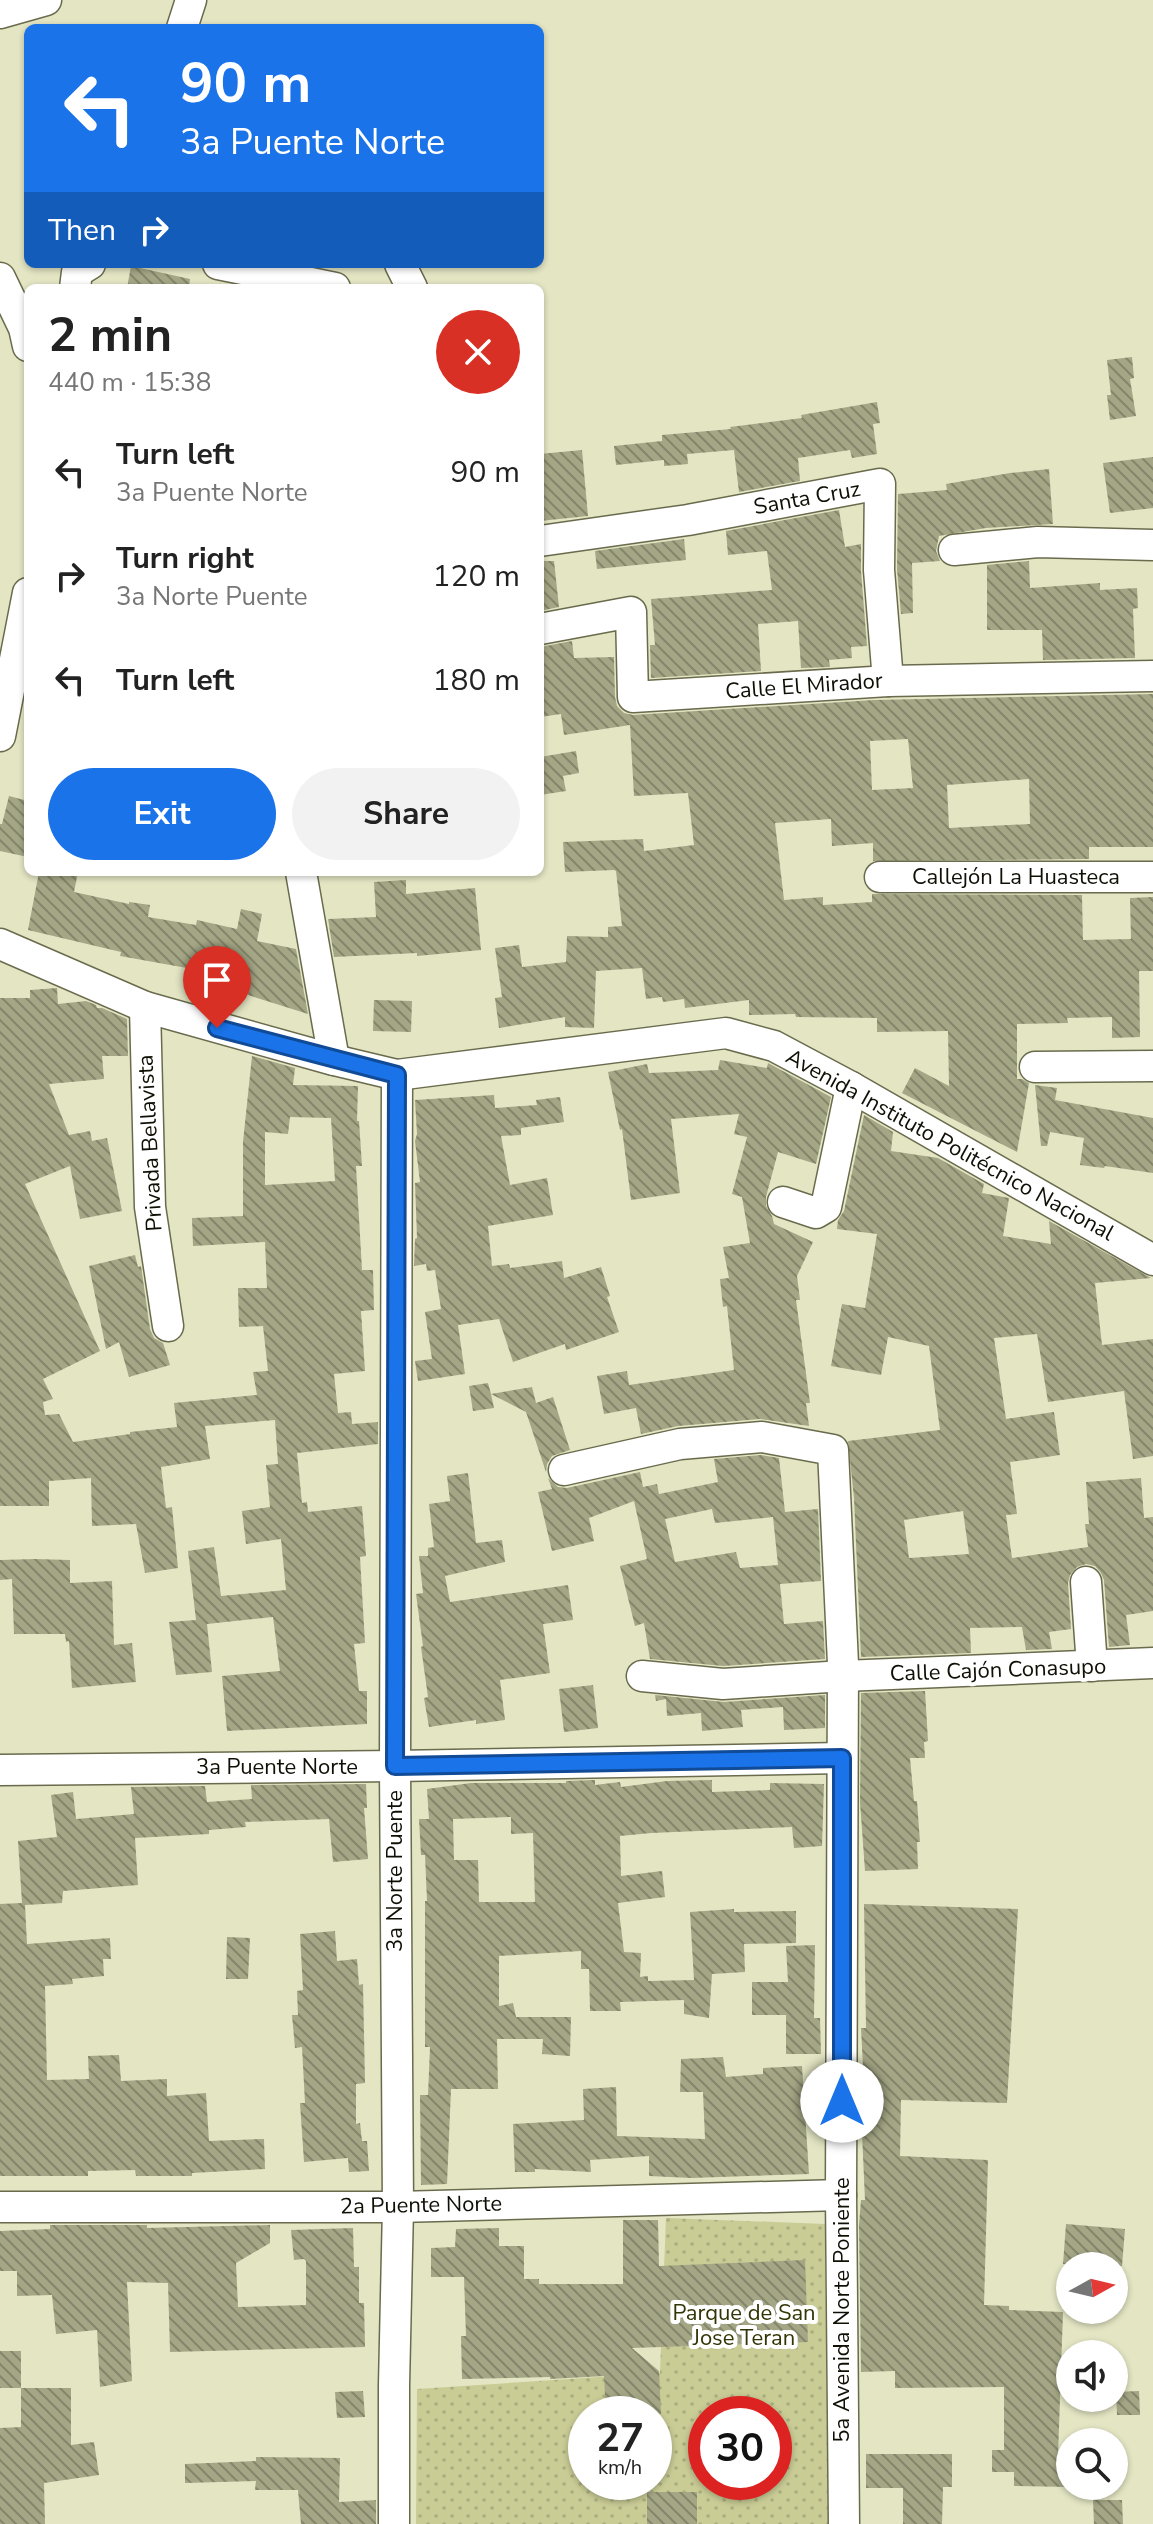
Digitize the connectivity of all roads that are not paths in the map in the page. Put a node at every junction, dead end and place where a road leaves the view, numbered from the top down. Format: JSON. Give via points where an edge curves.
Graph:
{"nodes":[{"id":1,"x":46,"y":0,"type":"edge"},
{"id":2,"x":191,"y":0,"type":"edge"},
{"id":3,"x":0,"y":13,"type":"edge"},
{"id":4,"x":183,"y":24,"type":"edge"},
{"id":5,"x":238,"y":268,"type":"edge"},
{"id":6,"x":0,"y":278,"type":"edge"},
{"id":7,"x":316,"y":284,"type":"edge"},
{"id":8,"x":24,"y":328,"type":"edge"},
{"id":9,"x":544,"y":540,"type":"edge"},
{"id":10,"x":1153,"y":545,"type":"edge"},
{"id":11,"x":954,"y":550,"type":"dead end"},
{"id":12,"x":24,"y":613,"type":"edge"},
{"id":13,"x":544,"y":628,"type":"edge"},
{"id":14,"x":1153,"y":676,"type":"edge"},
{"id":15,"x":888,"y":681,"type":"junction"},
{"id":16,"x":0,"y":736,"type":"edge"},
{"id":17,"x":302,"y":876,"type":"edge"},
{"id":18,"x":880,"y":877,"type":"dead end"},
{"id":19,"x":1153,"y":877,"type":"edge"},
{"id":20,"x":0,"y":944,"type":"edge"},
{"id":21,"x":145,"y":1007,"type":"junction"},
{"id":22,"x":334,"y":1060,"type":"junction"},
{"id":23,"x":1153,"y":1066,"type":"edge"},
{"id":24,"x":1035,"y":1067,"type":"dead end"},
{"id":25,"x":397,"y":1075,"type":"junction"},
{"id":26,"x":851,"y":1087,"type":"junction"},
{"id":27,"x":783,"y":1202,"type":"dead end"},
{"id":28,"x":1153,"y":1260,"type":"edge"},
{"id":29,"x":168,"y":1326,"type":"dead end"},
{"id":30,"x":564,"y":1470,"type":"dead end"},
{"id":31,"x":1086,"y":1582,"type":"dead end"},
{"id":32,"x":1153,"y":1663,"type":"edge"},
{"id":33,"x":1092,"y":1666,"type":"junction"},
{"id":34,"x":843,"y":1670,"type":"junction"},
{"id":35,"x":642,"y":1676,"type":"dead end"},
{"id":36,"x":842,"y":1758,"type":"junction"},
{"id":37,"x":395,"y":1766,"type":"junction"},
{"id":38,"x":0,"y":1770,"type":"edge"},
{"id":39,"x":841,"y":2195,"type":"junction"},
{"id":40,"x":0,"y":2207,"type":"edge"},
{"id":41,"x":398,"y":2207,"type":"junction"},
{"id":42,"x":394,"y":2524,"type":"edge"},
{"id":43,"x":844,"y":2524,"type":"edge"}],
"edges":[{"from":1,"to":3,"type":"street"},
{"from":2,"to":4,"type":"street"},
{"from":5,"to":7,"type":"street"},
{"from":6,"to":8,"type":"street"},
{"from":9,"to":15,"type":"street","name":"Santa Cruz","via":[[880,484],[879,570]]},
{"from":10,"to":11,"type":"street","via":[[1038,542]]},
{"from":12,"to":16,"type":"street"},
{"from":13,"to":15,"type":"street","name":"Calle El Mirador","via":[[631,612],[633,697]]},
{"from":14,"to":15,"type":"street","name":"Calle El Mirador"},
{"from":17,"to":22,"type":"street"},
{"from":18,"to":19,"type":"street","name":"Callejón La Huasteca"},
{"from":20,"to":21,"type":"street","name":"Avenida Instituto Politécnico Nacional"},
{"from":21,"to":22,"type":"street","name":"Avenida Instituto Politécnico Nacional"},
{"from":21,"to":29,"type":"street","name":"Privada Bellavista","via":[[150,1207]]},
{"from":22,"to":25,"type":"street","name":"Avenida Instituto Politécnico Nacional"},
{"from":23,"to":24,"type":"street"},
{"from":25,"to":26,"type":"street","name":"Avenida Instituto Politécnico Nacional","via":[[726,1033],[774,1046]]},
{"from":25,"to":37,"type":"street","name":"3a Norte Puente"},
{"from":26,"to":27,"type":"street","via":[[826,1207],[816,1213]]},
{"from":26,"to":28,"type":"street","name":"Avenida Instituto Politécnico Nacional"},
{"from":30,"to":34,"type":"street","name":"5a Avenida Norte Poniente","via":[[680,1444],[762,1437],[833,1450]]},
{"from":31,"to":33,"type":"street"},
{"from":32,"to":33,"type":"street","name":"Calle Cajón Conasupo"},
{"from":33,"to":34,"type":"street","name":"Calle Cajón Conasupo"},
{"from":34,"to":35,"type":"street","name":"Calle Cajón Conasupo","via":[[723,1684]]},
{"from":34,"to":36,"type":"street","name":"5a Avenida Norte Poniente"},
{"from":36,"to":37,"type":"street","name":"3a Puente Norte"},
{"from":36,"to":39,"type":"street","name":"5a Avenida Norte Poniente"},
{"from":37,"to":38,"type":"street","name":"3a Puente Norte"},
{"from":37,"to":41,"type":"street","name":"3a Norte Puente"},
{"from":39,"to":41,"type":"street","name":"2a Puente Norte"},
{"from":39,"to":43,"type":"street","name":"5a Avenida Norte Poniente"},
{"from":40,"to":41,"type":"street","name":"2a Puente Norte"},
{"from":41,"to":42,"type":"street","name":"3a Norte Puente"}]}
